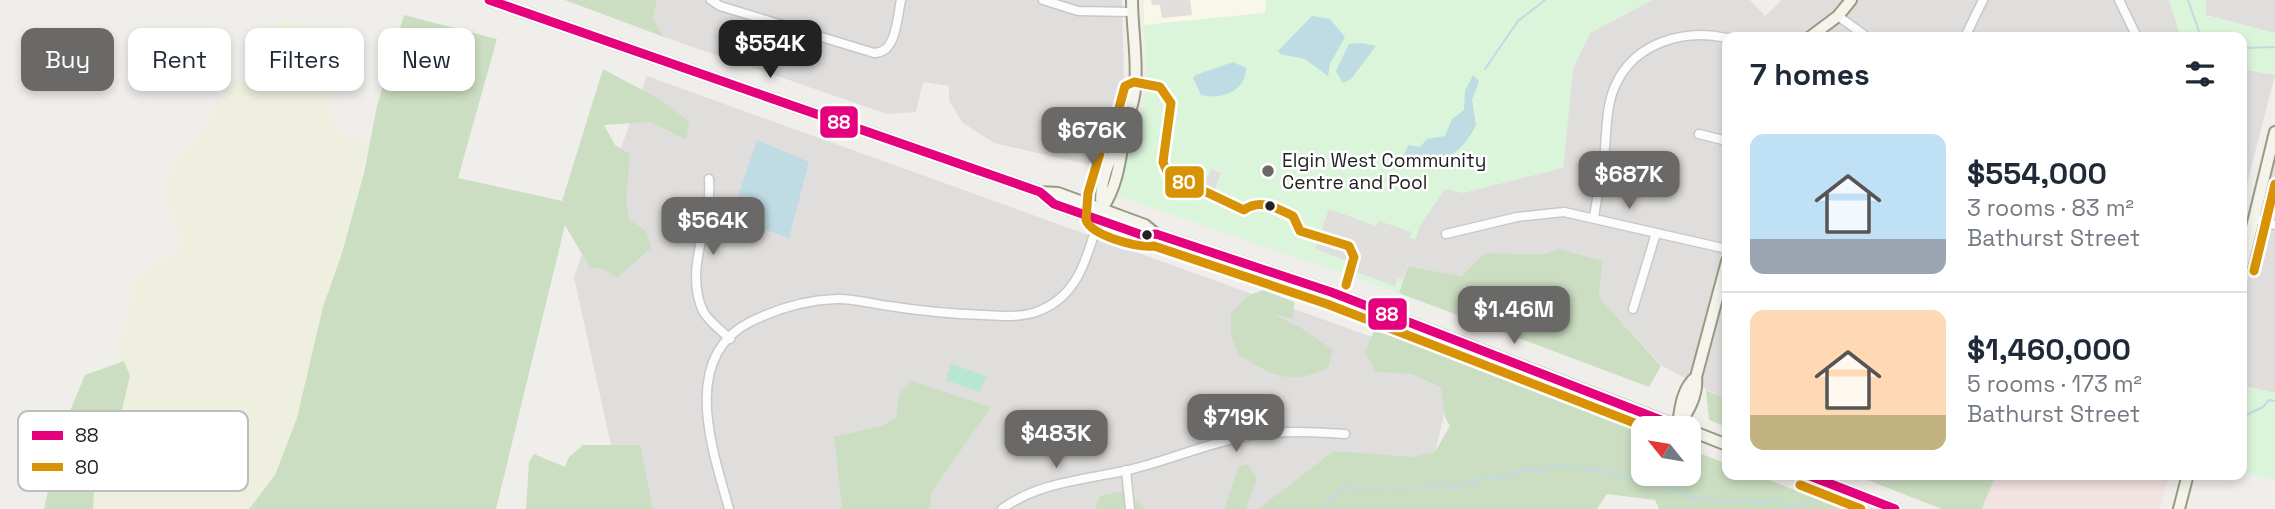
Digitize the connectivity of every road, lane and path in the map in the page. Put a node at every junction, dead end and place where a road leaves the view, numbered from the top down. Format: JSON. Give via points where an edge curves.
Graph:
{"nodes":[{"id":1,"x":489,"y":0,"type":"edge"},
{"id":2,"x":712,"y":0,"type":"edge"},
{"id":3,"x":901,"y":0,"type":"edge"},
{"id":4,"x":1043,"y":0,"type":"edge"},
{"id":5,"x":1132,"y":0,"type":"edge"},
{"id":6,"x":1851,"y":0,"type":"edge"},
{"id":7,"x":1983,"y":0,"type":"edge"},
{"id":8,"x":2119,"y":0,"type":"edge"},
{"id":9,"x":1132,"y":12,"type":"junction"},
{"id":10,"x":1838,"y":16,"type":"junction"},
{"id":11,"x":1817,"y":32,"type":"edge"},
{"id":12,"x":1860,"y":32,"type":"edge"},
{"id":13,"x":1967,"y":32,"type":"edge"},
{"id":14,"x":2135,"y":32,"type":"edge"},
{"id":15,"x":1722,"y":37,"type":"edge"},
{"id":16,"x":2275,"y":132,"type":"edge"},
{"id":17,"x":1699,"y":134,"type":"dead end"},
{"id":18,"x":1722,"y":140,"type":"edge"},
{"id":19,"x":709,"y":179,"type":"dead end"},
{"id":20,"x":1100,"y":214,"type":"junction"},
{"id":21,"x":1594,"y":218,"type":"junction"},
{"id":22,"x":2255,"y":219,"type":"junction"},
{"id":23,"x":2275,"y":225,"type":"edge"},
{"id":24,"x":1656,"y":233,"type":"junction"},
{"id":25,"x":1446,"y":234,"type":"dead end"},
{"id":26,"x":1722,"y":248,"type":"edge"},
{"id":27,"x":2247,"y":249,"type":"edge"},
{"id":28,"x":1722,"y":280,"type":"edge"},
{"id":29,"x":1633,"y":309,"type":"dead end"},
{"id":30,"x":730,"y":339,"type":"junction"},
{"id":31,"x":1653,"y":416,"type":"edge"},
{"id":32,"x":1688,"y":416,"type":"edge"},
{"id":33,"x":1345,"y":434,"type":"dead end"},
{"id":34,"x":1701,"y":435,"type":"edge"},
{"id":35,"x":1722,"y":443,"type":"edge"},
{"id":36,"x":1126,"y":470,"type":"junction"},
{"id":37,"x":1820,"y":480,"type":"edge"},
{"id":38,"x":2186,"y":480,"type":"edge"},
{"id":39,"x":729,"y":509,"type":"edge"},
{"id":40,"x":1002,"y":509,"type":"edge"},
{"id":41,"x":1130,"y":509,"type":"edge"},
{"id":42,"x":1895,"y":509,"type":"edge"},
{"id":43,"x":2179,"y":509,"type":"edge"}],
"edges":[{"from":1,"to":20,"type":"main road","via":[[1040,192],[1058,193]]},
{"from":2,"to":3,"type":"street","via":[[794,30],[880,53],[890,44]]},
{"from":4,"to":9,"type":"street","via":[[1078,10]]},
{"from":5,"to":9,"type":"main road"},
{"from":6,"to":10,"type":"main road"},
{"from":7,"to":13,"type":"street"},
{"from":8,"to":14,"type":"street"},
{"from":9,"to":20,"type":"main road","via":[[1136,85],[1124,136],[1114,148],[1100,196]]},
{"from":10,"to":11,"type":"main road"},
{"from":10,"to":12,"type":"street"},
{"from":15,"to":21,"type":"street","via":[[1671,38],[1646,51],[1624,71],[1613,93]]},
{"from":16,"to":22,"type":"main road"},
{"from":17,"to":18,"type":"street"},
{"from":19,"to":30,"type":"street","via":[[711,200],[696,278],[703,311]]},
{"from":20,"to":30,"type":"street","via":[[1077,280],[1040,311],[1010,316],[940,314],[838,298],[768,313],[740,327]]},
{"from":20,"to":31,"type":"main road","via":[[1145,225],[1156,233],[1331,292]]},
{"from":21,"to":24,"type":"street"},
{"from":21,"to":25,"type":"street","via":[[1550,212]]},
{"from":22,"to":23,"type":"street"},
{"from":22,"to":27,"type":"main road"},
{"from":24,"to":26,"type":"street"},
{"from":24,"to":29,"type":"street"},
{"from":28,"to":32,"type":"main road"},
{"from":30,"to":39,"type":"street","via":[[708,373],[706,400],[712,450]]},
{"from":33,"to":36,"type":"street","via":[[1300,431],[1247,436]]},
{"from":34,"to":35,"type":"main road"},
{"from":36,"to":40,"type":"street","via":[[1046,487]]},
{"from":36,"to":41,"type":"street"},
{"from":37,"to":42,"type":"main road"},
{"from":38,"to":43,"type":"main road"}]}
